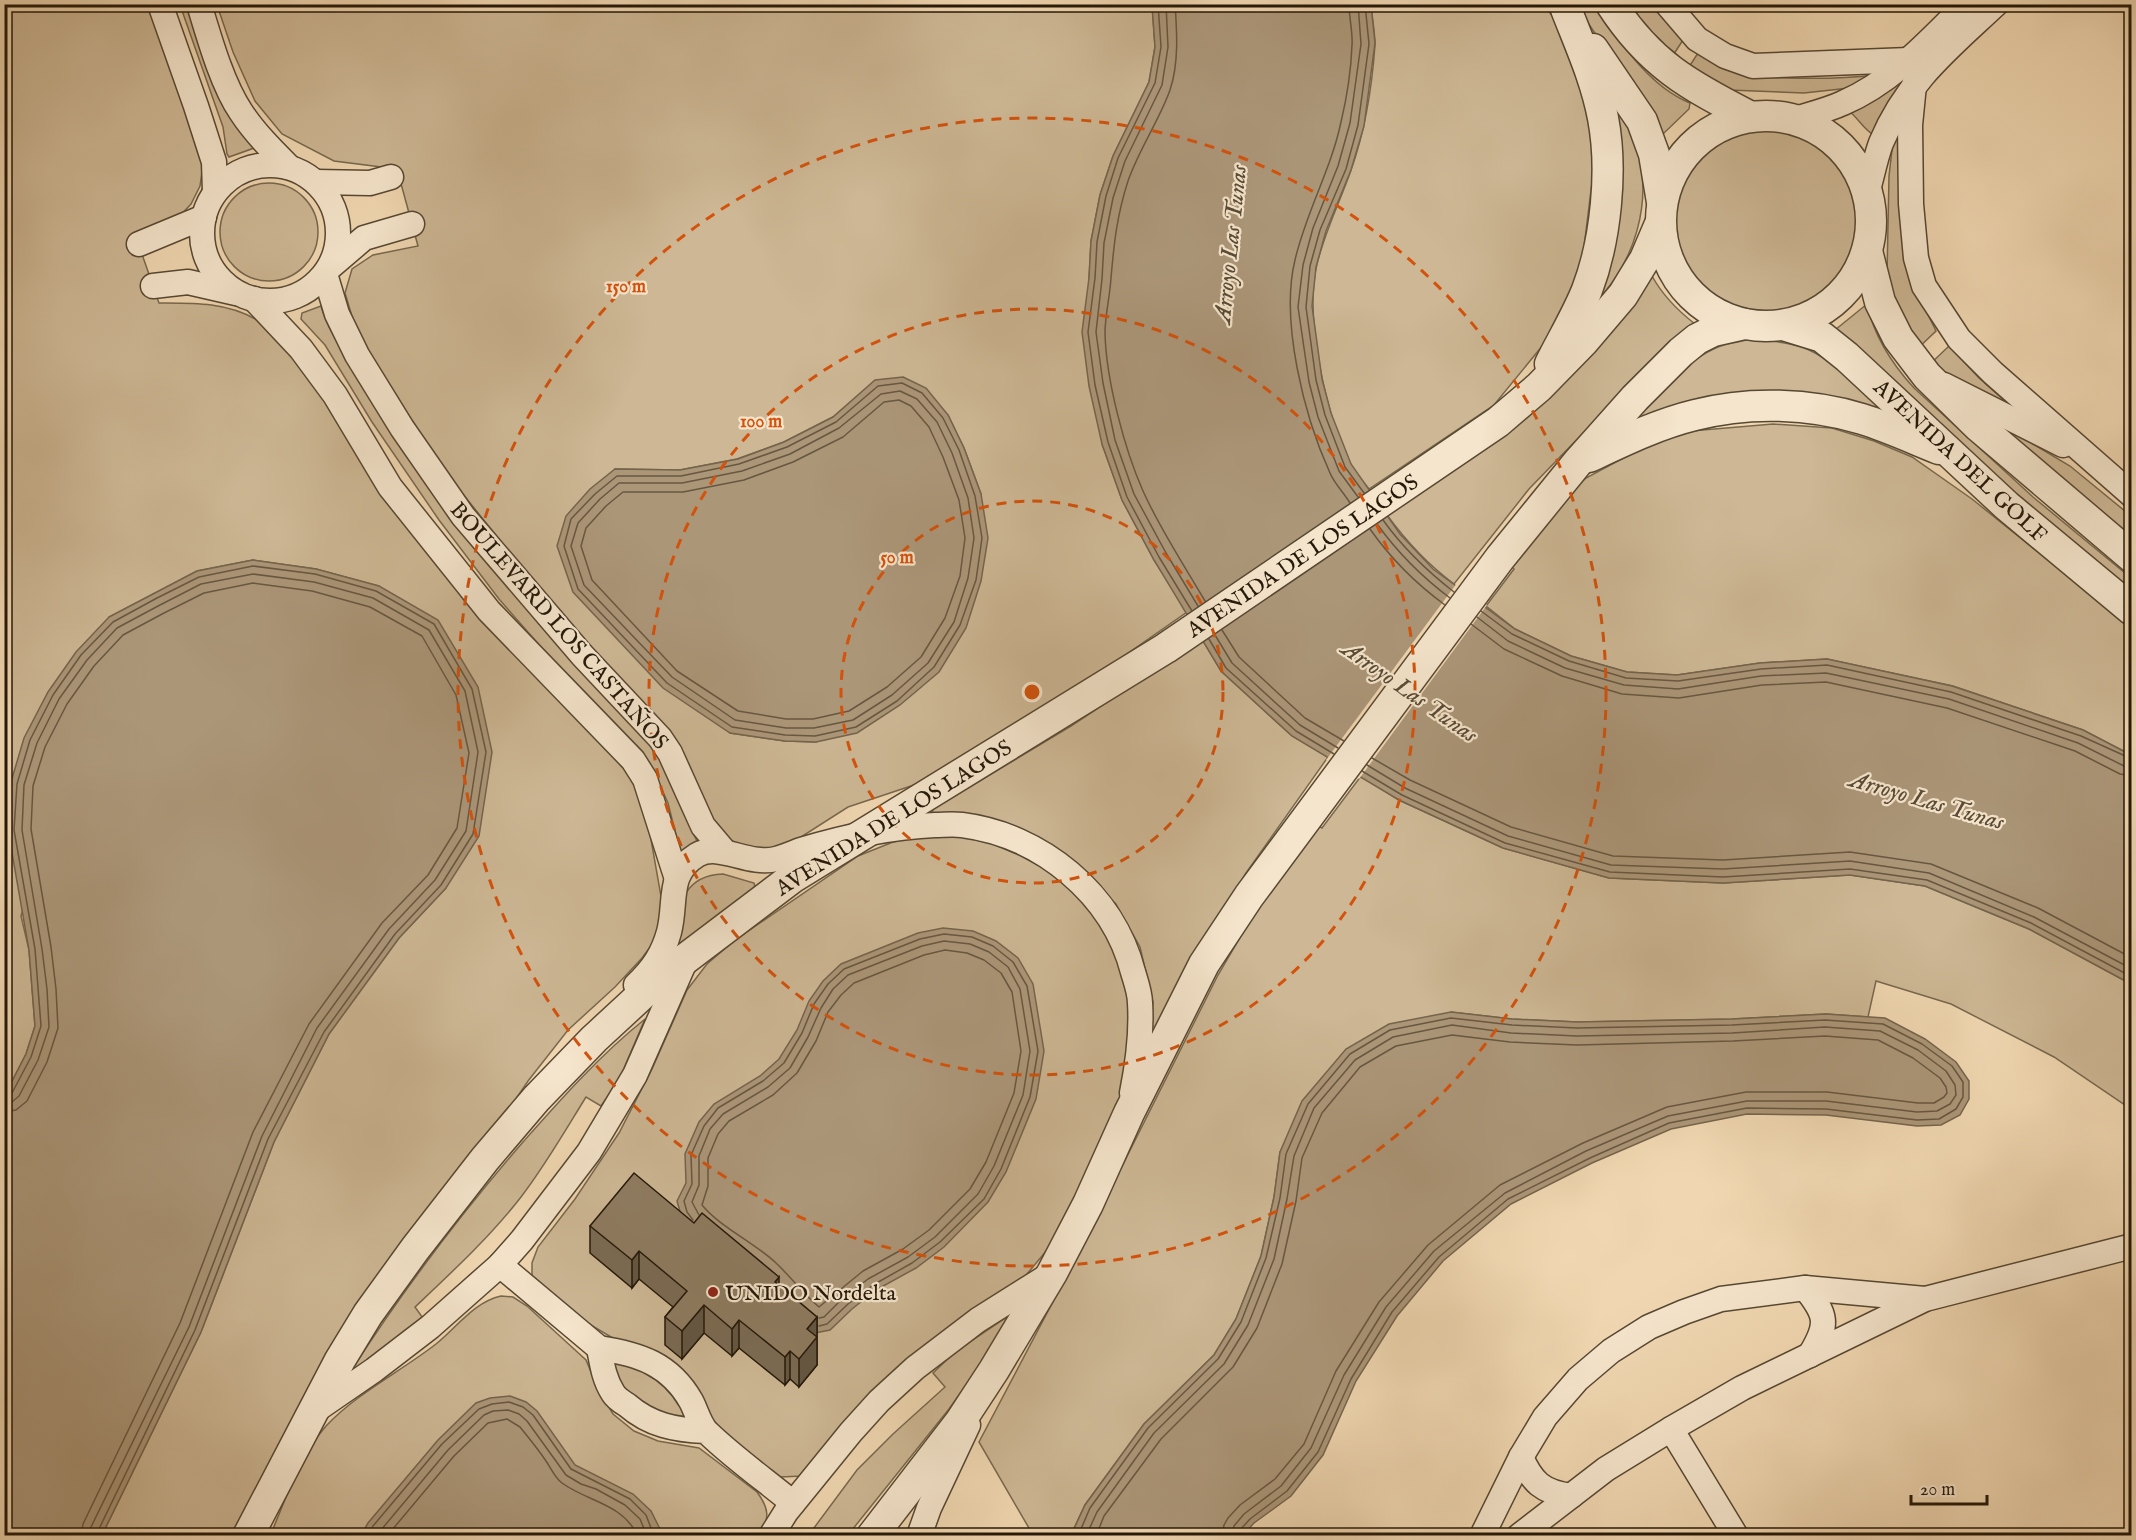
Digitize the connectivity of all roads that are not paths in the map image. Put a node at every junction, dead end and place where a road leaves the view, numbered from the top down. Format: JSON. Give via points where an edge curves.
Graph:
{"nodes":[{"id":1,"x":160,"y":4,"type":"edge"},
{"id":2,"x":199,"y":4,"type":"edge"},
{"id":3,"x":1667,"y":4,"type":"edge"},
{"id":4,"x":1966,"y":4,"type":"edge"},
{"id":5,"x":1996,"y":4,"type":"edge"},
{"id":6,"x":1564,"y":7,"type":"edge"},
{"id":7,"x":1616,"y":9,"type":"edge"},
{"id":8,"x":1923,"y":55,"type":"junction"},
{"id":9,"x":1914,"y":85,"type":"junction"},
{"id":10,"x":1749,"y":116,"type":"junction"},
{"id":11,"x":1795,"y":119,"type":"junction"},
{"id":12,"x":289,"y":167,"type":"junction"},
{"id":13,"x":391,"y":177,"type":"dead end"},
{"id":14,"x":316,"y":182,"type":"junction"},
{"id":15,"x":215,"y":192,"type":"junction"},
{"id":16,"x":1867,"y":193,"type":"junction"},
{"id":17,"x":1661,"y":213,"type":"junction"},
{"id":18,"x":204,"y":217,"type":"junction"},
{"id":19,"x":412,"y":224,"type":"dead end"},
{"id":20,"x":139,"y":244,"type":"dead end"},
{"id":21,"x":1867,"y":251,"type":"junction"},
{"id":22,"x":327,"y":271,"type":"junction"},
{"id":23,"x":153,"y":286,"type":"dead end"},
{"id":24,"x":248,"y":297,"type":"junction"},
{"id":25,"x":1744,"y":324,"type":"junction"},
{"id":26,"x":1783,"y":325,"type":"junction"},
{"id":27,"x":1927,"y":376,"type":"junction"},
{"id":28,"x":1539,"y":387,"type":"junction"},
{"id":29,"x":1952,"y":454,"type":"junction"},
{"id":30,"x":2091,"y":460,"type":"junction"},
{"id":31,"x":1578,"y":462,"type":"junction"},
{"id":32,"x":2132,"y":495,"type":"edge"},
{"id":33,"x":2132,"y":556,"type":"edge"},
{"id":34,"x":2132,"y":609,"type":"edge"},
{"id":35,"x":864,"y":833,"type":"junction"},
{"id":36,"x":725,"y":852,"type":"junction"},
{"id":37,"x":676,"y":876,"type":"junction"},
{"id":38,"x":687,"y":957,"type":"junction"},
{"id":39,"x":536,"y":1099,"type":"junction"},
{"id":40,"x":1129,"y":1113,"type":"junction"},
{"id":41,"x":2132,"y":1246,"type":"edge"},
{"id":42,"x":500,"y":1265,"type":"junction"},
{"id":43,"x":1052,"y":1273,"type":"junction"},
{"id":44,"x":1804,"y":1288,"type":"junction"},
{"id":45,"x":1925,"y":1299,"type":"junction"},
{"id":46,"x":599,"y":1348,"type":"junction"},
{"id":47,"x":1810,"y":1355,"type":"junction"},
{"id":48,"x":994,"y":1370,"type":"junction"},
{"id":49,"x":311,"y":1413,"type":"junction"},
{"id":50,"x":1671,"y":1429,"type":"junction"},
{"id":51,"x":705,"y":1431,"type":"junction"},
{"id":52,"x":1521,"y":1457,"type":"junction"},
{"id":53,"x":1570,"y":1496,"type":"junction"},
{"id":54,"x":793,"y":1503,"type":"junction"},
{"id":55,"x":248,"y":1536,"type":"edge"},
{"id":56,"x":771,"y":1536,"type":"edge"},
{"id":57,"x":872,"y":1536,"type":"edge"},
{"id":58,"x":919,"y":1536,"type":"edge"},
{"id":59,"x":1482,"y":1536,"type":"edge"},
{"id":60,"x":1519,"y":1536,"type":"edge"},
{"id":61,"x":1737,"y":1536,"type":"edge"}],
"edges":[{"from":1,"to":15,"type":"street","via":[[214,162]]},
{"from":2,"to":12,"type":"street","via":[[240,111]]},
{"from":3,"to":8,"type":"street","via":[[1697,39],[1725,56],[1753,66]]},
{"from":4,"to":8,"type":"street"},
{"from":5,"to":8,"type":"street"},
{"from":6,"to":17,"type":"street","via":[[1642,121],[1654,154]]},
{"from":6,"to":28,"type":"street","via":[[1592,76],[1608,160],[1598,248],[1586,291]]},
{"from":7,"to":10,"type":"street","via":[[1630,33],[1674,75]]},
{"from":8,"to":9,"type":"street"},
{"from":8,"to":11,"type":"street","via":[[1844,103]]},
{"from":9,"to":16,"type":"street","via":[[1880,145]]},
{"from":9,"to":30,"type":"street","via":[[1911,204],[1916,258],[1924,286],[1959,339]]},
{"from":10,"to":11,"type":"street"},
{"from":10,"to":17,"type":"street","via":[[1701,137],[1677,165]]},
{"from":11,"to":16,"type":"street","via":[[1840,146],[1857,168]]},
{"from":12,"to":14,"type":"street"},
{"from":12,"to":15,"type":"street","via":[[248,168]]},
{"from":13,"to":14,"type":"street","via":[[370,183]]},
{"from":14,"to":22,"type":"street","via":[[330,201],[338,223],[337,246]]},
{"from":15,"to":18,"type":"street"},
{"from":16,"to":21,"type":"street","via":[[1871,222]]},
{"from":17,"to":25,"type":"street","via":[[1663,247],[1685,289],[1722,317]]},
{"from":17,"to":28,"type":"street","name":"AVENIDA DE LOS LAGOS","via":[[1645,259],[1623,295]]},
{"from":18,"to":20,"type":"street"},
{"from":18,"to":24,"type":"street","via":[[202,240],[209,262],[222,281]]},
{"from":19,"to":22,"type":"street","via":[[364,238]]},
{"from":21,"to":26,"type":"street","via":[[1854,278],[1835,300],[1811,316]]},
{"from":21,"to":27,"type":"street","name":"AVENIDA DEL GOLF","via":[[1880,302],[1898,338]]},
{"from":22,"to":24,"type":"street","via":[[310,288],[293,297],[274,301]]},
{"from":22,"to":36,"type":"street","name":"BOULEVARD LOS CASTAÑOS","via":[[337,314],[402,428],[463,516],[582,655],[660,738],[703,826]]},
{"from":23,"to":24,"type":"street","via":[[188,282]]},
{"from":24,"to":37,"type":"street","name":"BOULEVARD LOS CASTAÑOS","via":[[301,349],[335,395],[390,487],[489,611],[633,760],[645,779]]},
{"from":25,"to":26,"type":"street"},
{"from":25,"to":31,"type":"street","via":[[1713,331],[1681,352]]},
{"from":26,"to":29,"type":"street","name":"AVENIDA DEL GOLF","via":[[1822,337]]},
{"from":27,"to":30,"type":"street"},
{"from":27,"to":33,"type":"street","name":"AVENIDA DEL GOLF","via":[[1978,426]]},
{"from":28,"to":35,"type":"street","name":"AVENIDA DE LOS LAGOS","via":[[1498,422],[1166,648]]},
{"from":29,"to":31,"type":"street","via":[[1862,419],[1814,408],[1749,406],[1684,418],[1640,433]]},
{"from":29,"to":34,"type":"street","name":"AVENIDA DEL GOLF","via":[[2007,506]]},
{"from":30,"to":32,"type":"street"},
{"from":31,"to":40,"type":"street","via":[[1500,558],[1249,896],[1204,964]]},
{"from":35,"to":36,"type":"street","via":[[762,862]]},
{"from":35,"to":38,"type":"street","name":"AVENIDA DE LOS LAGOS","via":[[792,878]]},
{"from":35,"to":40,"type":"street","via":[[961,825],[1009,836],[1053,859],[1091,891],[1129,955],[1140,1001],[1139,1053]]},
{"from":36,"to":37,"type":"street","via":[[699,854]]},
{"from":37,"to":39,"type":"street","name":"BOULEVARD LOS CASTAÑOS","via":[[669,932],[660,956],[648,974],[572,1044],[554,1065]]},
{"from":38,"to":39,"type":"street","name":"AVENIDA DE LOS LAGOS","via":[[594,1039]]},
{"from":38,"to":42,"type":"street","via":[[635,1075],[589,1152]]},
{"from":39,"to":49,"type":"street","name":"AVENIDA DE LOS LAGOS","via":[[484,1159],[368,1314]]},
{"from":40,"to":43,"type":"street"},
{"from":41,"to":45,"type":"street"},
{"from":42,"to":46,"type":"street"},
{"from":42,"to":49,"type":"street","via":[[429,1327]]},
{"from":43,"to":48,"type":"street"},
{"from":43,"to":54,"type":"street","via":[[978,1320],[915,1368],[858,1424]]},
{"from":44,"to":45,"type":"street"},
{"from":44,"to":47,"type":"street","via":[[1820,1306],[1823,1320],[1821,1337]]},
{"from":44,"to":52,"type":"street","via":[[1721,1299],[1649,1327],[1611,1351],[1578,1379],[1545,1417]]},
{"from":45,"to":47,"type":"street"},
{"from":46,"to":51,"type":"street","via":[[644,1357],[664,1369],[686,1392]]},
{"from":46,"to":51,"type":"street","via":[[602,1370],[613,1394],[632,1410],[660,1426]]},
{"from":47,"to":50,"type":"street"},
{"from":48,"to":57,"type":"street","via":[[960,1422]]},
{"from":48,"to":58,"type":"street"},
{"from":49,"to":55,"type":"street","name":"AVENIDA DE LOS LAGOS"},
{"from":50,"to":53,"type":"street"},
{"from":50,"to":61,"type":"street"},
{"from":51,"to":54,"type":"street"},
{"from":52,"to":53,"type":"street","via":[[1528,1474],[1541,1487]]},
{"from":52,"to":59,"type":"street"},
{"from":53,"to":60,"type":"street"},
{"from":54,"to":56,"type":"street"}]}
